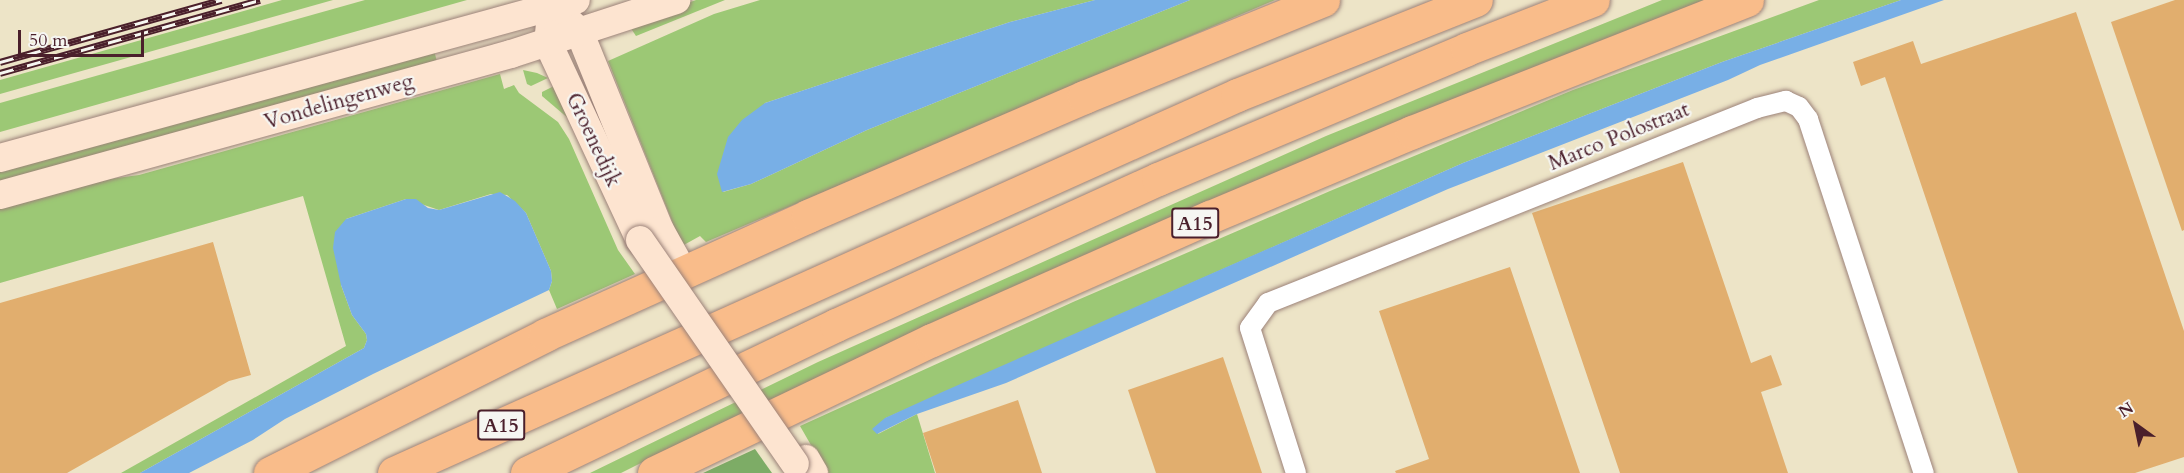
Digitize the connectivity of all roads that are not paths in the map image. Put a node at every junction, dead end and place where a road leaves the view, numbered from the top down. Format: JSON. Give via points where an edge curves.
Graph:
{"nodes":[{"id":1,"x":676,"y":0,"type":"edge"},
{"id":2,"x":1323,"y":0,"type":"edge"},
{"id":3,"x":1476,"y":0,"type":"edge"},
{"id":4,"x":1593,"y":0,"type":"edge"},
{"id":5,"x":1747,"y":0,"type":"edge"},
{"id":6,"x":565,"y":4,"type":"edge"},
{"id":7,"x":617,"y":19,"type":"junction"},
{"id":8,"x":579,"y":31,"type":"junction"},
{"id":9,"x":548,"y":43,"type":"junction"},
{"id":10,"x":596,"y":73,"type":"junction"},
{"id":11,"x":0,"y":158,"type":"edge"},
{"id":12,"x":0,"y":195,"type":"edge"},
{"id":13,"x":650,"y":235,"type":"junction"},
{"id":14,"x":608,"y":377,"type":"junction"},
{"id":15,"x":804,"y":467,"type":"edge"},
{"id":16,"x":270,"y":473,"type":"edge"},
{"id":17,"x":394,"y":473,"type":"edge"},
{"id":18,"x":426,"y":473,"type":"edge"},
{"id":19,"x":527,"y":473,"type":"edge"},
{"id":20,"x":654,"y":473,"type":"edge"},
{"id":21,"x":1296,"y":473,"type":"edge"},
{"id":22,"x":1924,"y":473,"type":"edge"}],
"edges":[{"from":1,"to":7,"type":"main road","name":"Vondelingenweg"},
{"from":2,"to":16,"type":"highway","via":[[808,216],[545,335]]},
{"from":3,"to":14,"type":"highway","number":"A15","via":[[1237,95]]},
{"from":4,"to":19,"type":"highway","number":"A15","via":[[1158,179],[836,325]]},
{"from":5,"to":20,"type":"highway","number":"A15","via":[[1412,132],[1210,217],[932,340]]},
{"from":6,"to":8,"type":"main road","name":"Groenedijk"},
{"from":6,"to":9,"type":"main road"},
{"from":6,"to":11,"type":"main road","name":"Vondelingenweg"},
{"from":7,"to":8,"type":"main road","name":"Vondelingenweg"},
{"from":7,"to":10,"type":"main road","via":[[601,45]]},
{"from":8,"to":9,"type":"main road","name":"Vondelingenweg"},
{"from":8,"to":10,"type":"main road","name":"Groenedijk"},
{"from":9,"to":12,"type":"main road","name":"Vondelingenweg"},
{"from":9,"to":13,"type":"main road","name":"Groenedijk"},
{"from":10,"to":13,"type":"main road","name":"Groenedijk"},
{"from":13,"to":15,"type":"main road","name":"Groenedijk","bridge":true},
{"from":13,"to":15,"type":"main road","name":"Groenedijk","via":[[676,259]]},
{"from":14,"to":17,"type":"highway","number":"A15"},
{"from":14,"to":18,"type":"highway","number":"A15"},
{"from":21,"to":22,"type":"street","name":"Marco Polostraat","via":[[1250,328],[1268,303],[1757,108],[1786,101],[1799,107],[1808,119]]}]}
